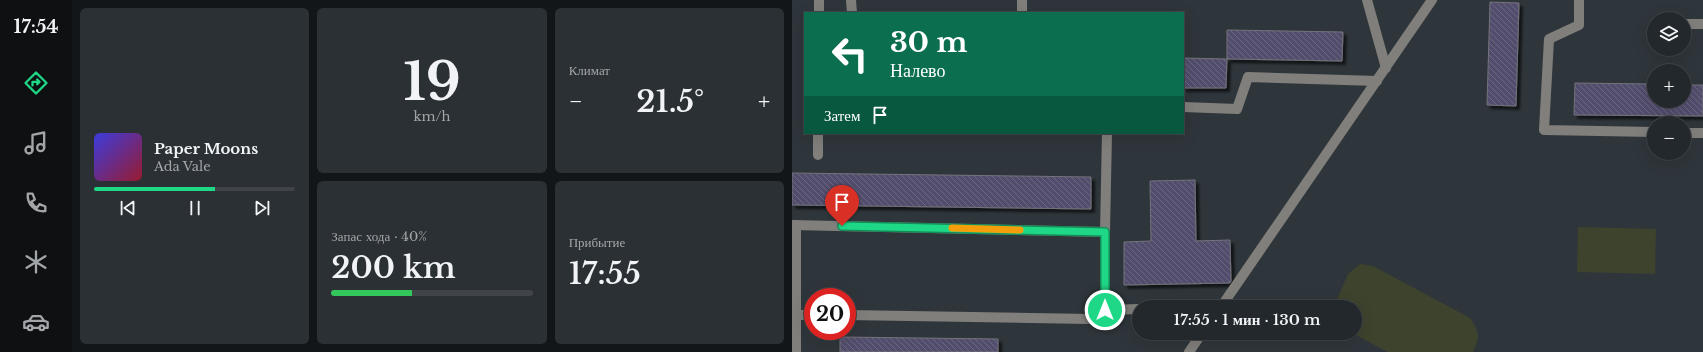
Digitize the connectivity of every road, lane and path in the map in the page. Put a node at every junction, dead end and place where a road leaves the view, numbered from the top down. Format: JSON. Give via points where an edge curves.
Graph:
{"nodes":[{"id":1,"x":819,"y":0,"type":"edge"},
{"id":2,"x":851,"y":0,"type":"edge"},
{"id":3,"x":1022,"y":0,"type":"edge"},
{"id":4,"x":1367,"y":0,"type":"edge"},
{"id":5,"x":1432,"y":0,"type":"edge"},
{"id":6,"x":1579,"y":0,"type":"edge"},
{"id":7,"x":819,"y":12,"type":"edge"},
{"id":8,"x":852,"y":12,"type":"edge"},
{"id":9,"x":1022,"y":12,"type":"edge"},
{"id":10,"x":1691,"y":24,"type":"edge"},
{"id":11,"x":1703,"y":24,"type":"edge"},
{"id":12,"x":1386,"y":68,"type":"junction"},
{"id":13,"x":1377,"y":81,"type":"junction"},
{"id":14,"x":1184,"y":107,"type":"edge"},
{"id":15,"x":1647,"y":132,"type":"edge"},
{"id":16,"x":1691,"y":133,"type":"edge"},
{"id":17,"x":1703,"y":133,"type":"edge"},
{"id":18,"x":818,"y":134,"type":"edge"},
{"id":19,"x":1107,"y":134,"type":"edge"},
{"id":20,"x":818,"y":155,"type":"dead end"},
{"id":21,"x":794,"y":225,"type":"edge"},
{"id":22,"x":1105,"y":232,"type":"junction"},
{"id":23,"x":1226,"y":300,"type":"edge"},
{"id":24,"x":1132,"y":309,"type":"edge"},
{"id":25,"x":1105,"y":310,"type":"junction"},
{"id":26,"x":796,"y":314,"type":"junction"},
{"id":27,"x":804,"y":314,"type":"edge"},
{"id":28,"x":856,"y":315,"type":"edge"},
{"id":29,"x":1197,"y":340,"type":"edge"},
{"id":30,"x":796,"y":352,"type":"edge"},
{"id":31,"x":1189,"y":352,"type":"edge"}],
"edges":[{"from":1,"to":7,"type":"lane"},
{"from":2,"to":8,"type":"lane"},
{"from":3,"to":9,"type":"lane"},
{"from":4,"to":12,"type":"lane"},
{"from":5,"to":12,"type":"lane"},
{"from":6,"to":15,"type":"lane","via":[[1579,24],[1549,39],[1544,130]]},
{"from":10,"to":11,"type":"lane"},
{"from":12,"to":13,"type":"lane"},
{"from":13,"to":14,"type":"lane","via":[[1248,77],[1237,109]]},
{"from":13,"to":23,"type":"lane"},
{"from":16,"to":17,"type":"lane"},
{"from":18,"to":20,"type":"lane"},
{"from":19,"to":22,"type":"lane"},
{"from":21,"to":22,"type":"lane"},
{"from":21,"to":26,"type":"lane"},
{"from":22,"to":25,"type":"lane"},
{"from":24,"to":25,"type":"lane"},
{"from":25,"to":28,"type":"lane","via":[[1091,318]]},
{"from":26,"to":27,"type":"lane"},
{"from":26,"to":30,"type":"lane"},
{"from":29,"to":31,"type":"lane"}]}
